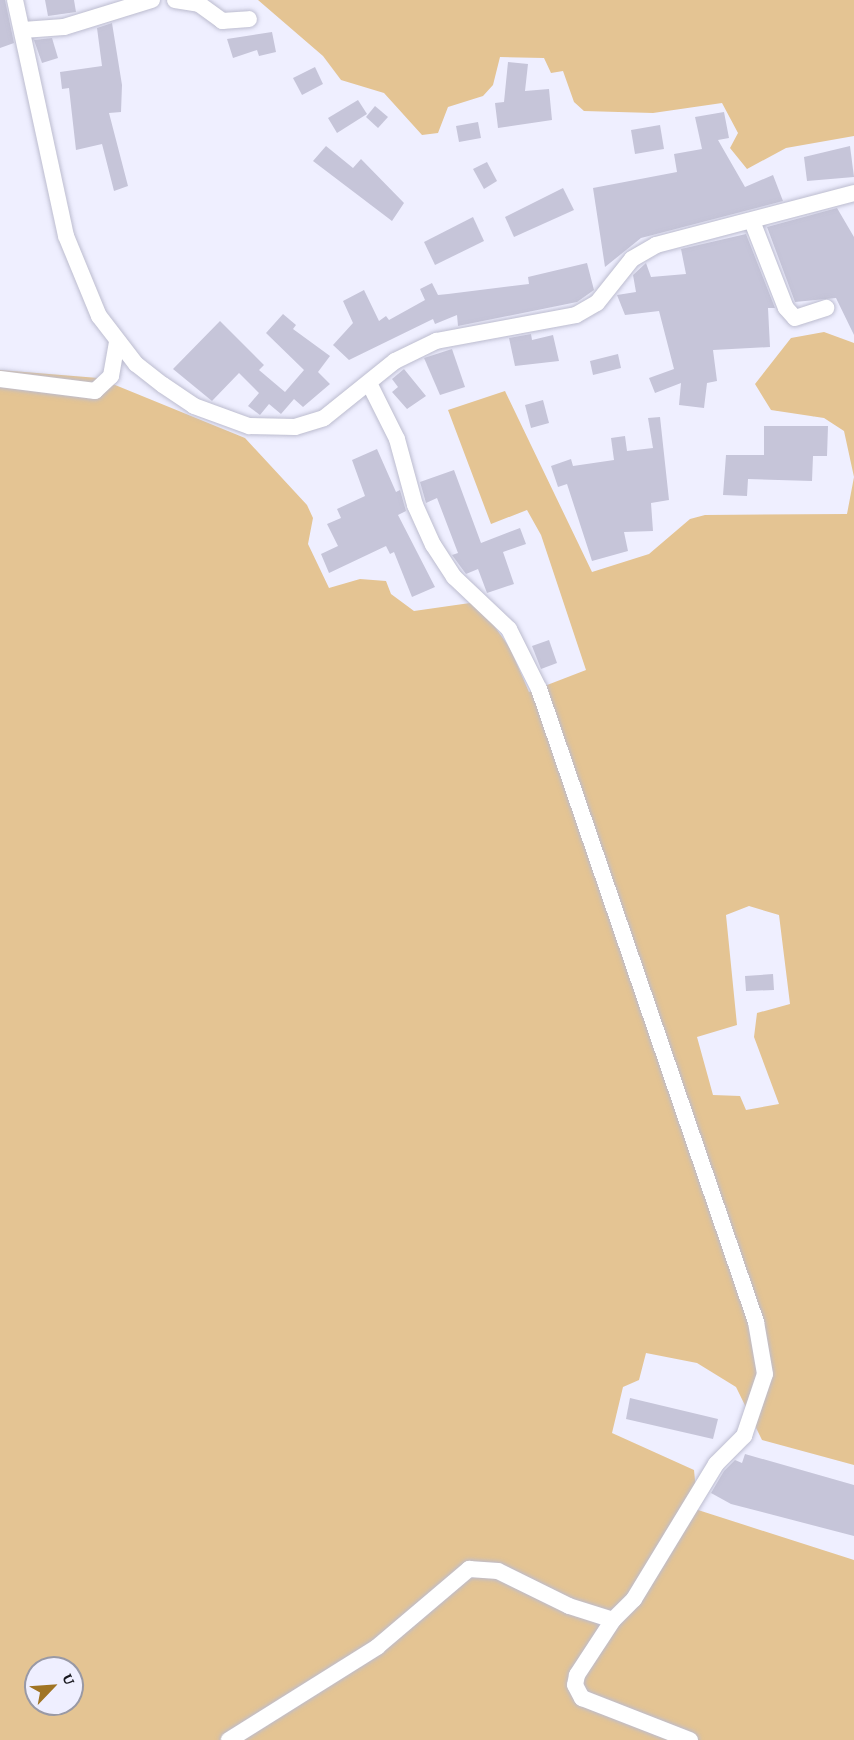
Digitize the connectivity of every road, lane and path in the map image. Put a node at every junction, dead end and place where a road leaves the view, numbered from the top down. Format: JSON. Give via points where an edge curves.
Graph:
{"nodes":[{"id":1,"x":15,"y":0,"type":"edge"},
{"id":2,"x":152,"y":0,"type":"edge"},
{"id":3,"x":176,"y":0,"type":"edge"},
{"id":4,"x":249,"y":19,"type":"dead end"},
{"id":5,"x":22,"y":30,"type":"junction"},
{"id":6,"x":854,"y":193,"type":"edge"},
{"id":7,"x":752,"y":220,"type":"junction"},
{"id":8,"x":826,"y":308,"type":"dead end"},
{"id":9,"x":117,"y":342,"type":"junction"},
{"id":10,"x":0,"y":379,"type":"edge"},
{"id":11,"x":370,"y":385,"type":"junction"},
{"id":12,"x":613,"y":1620,"type":"junction"},
{"id":13,"x":229,"y":1740,"type":"edge"},
{"id":14,"x":690,"y":1740,"type":"edge"}],
"edges":[{"from":1,"to":5,"type":"street"},
{"from":2,"to":5,"type":"street","via":[[64,27]]},
{"from":3,"to":4,"type":"street","via":[[199,4],[222,21]]},
{"from":5,"to":9,"type":"street","via":[[66,236],[99,316]]},
{"from":6,"to":7,"type":"street"},
{"from":7,"to":8,"type":"street","via":[[786,309],[795,318]]},
{"from":7,"to":11,"type":"street","via":[[642,253],[622,268],[597,303],[576,315],[436,341],[400,357]]},
{"from":9,"to":10,"type":"street","via":[[111,376],[95,391]]},
{"from":9,"to":11,"type":"street","via":[[194,406],[249,426],[295,426],[324,418]]},
{"from":11,"to":12,"type":"street","via":[[398,439],[412,496],[433,545],[454,578],[509,629],[538,689],[756,1322],[764,1359],[764,1389],[744,1436],[716,1464],[634,1599]]},
{"from":12,"to":13,"type":"street","via":[[569,1606],[498,1571],[469,1569],[377,1647]]},
{"from":12,"to":14,"type":"street","via":[[577,1676],[575,1685],[582,1698]]}]}
